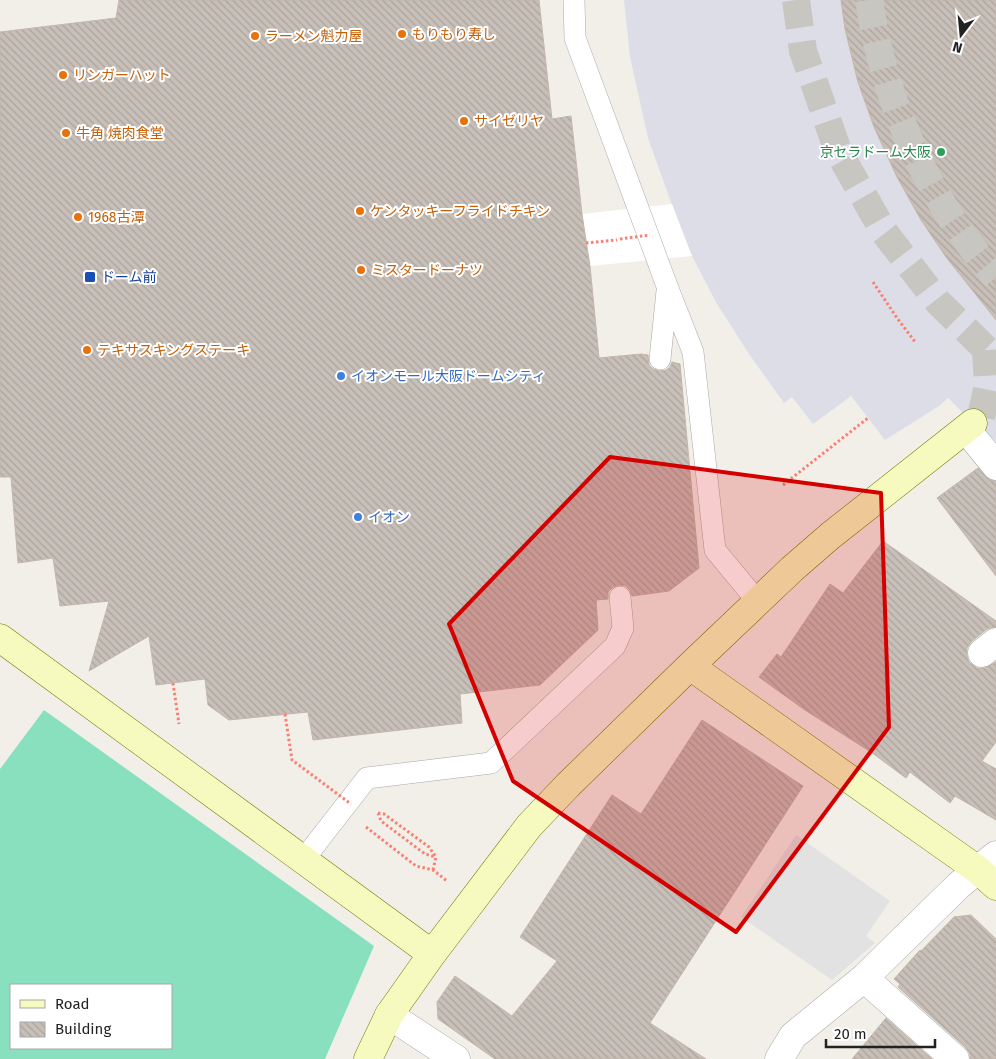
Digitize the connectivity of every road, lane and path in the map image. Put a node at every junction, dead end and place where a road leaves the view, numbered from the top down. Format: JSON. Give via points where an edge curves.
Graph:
{"nodes":[{"id":1,"x":574,"y":0,"type":"edge"},
{"id":2,"x":650,"y":235,"type":"dead end"},
{"id":3,"x":586,"y":243,"type":"dead end"},
{"id":4,"x":873,"y":282,"type":"dead end"},
{"id":5,"x":667,"y":286,"type":"junction"},
{"id":6,"x":916,"y":342,"type":"dead end"},
{"id":7,"x":660,"y":359,"type":"dead end"},
{"id":8,"x":868,"y":418,"type":"dead end"},
{"id":9,"x":996,"y":466,"type":"edge"},
{"id":10,"x":783,"y":485,"type":"dead end"},
{"id":11,"x":620,"y":597,"type":"dead end"},
{"id":12,"x":758,"y":602,"type":"junction"},
{"id":13,"x":0,"y":638,"type":"edge"},
{"id":14,"x":690,"y":666,"type":"junction"},
{"id":15,"x":173,"y":683,"type":"dead end"},
{"id":16,"x":285,"y":714,"type":"dead end"},
{"id":17,"x":179,"y":724,"type":"dead end"},
{"id":18,"x":351,"y":804,"type":"dead end"},
{"id":19,"x":359,"y":822,"type":"dead end"},
{"id":20,"x":436,"y":857,"type":"junction"},
{"id":21,"x":304,"y":859,"type":"junction"},
{"id":22,"x":433,"y":870,"type":"junction"},
{"id":23,"x":990,"y":870,"type":"edge"},
{"id":24,"x":448,"y":882,"type":"dead end"},
{"id":25,"x":432,"y":954,"type":"junction"},
{"id":26,"x":864,"y":978,"type":"junction"},
{"id":27,"x":389,"y":1015,"type":"junction"},
{"id":28,"x":368,"y":1059,"type":"edge"},
{"id":29,"x":456,"y":1059,"type":"edge"},
{"id":30,"x":780,"y":1059,"type":"edge"},
{"id":31,"x":954,"y":1059,"type":"edge"}],
"edges":[{"from":1,"to":5,"type":"lane","via":[[575,38]]},
{"from":2,"to":3,"type":"path","bridge":true},
{"from":4,"to":6,"type":"path"},
{"from":5,"to":7,"type":"lane"},
{"from":5,"to":12,"type":"lane","via":[[694,352],[715,550]]},
{"from":8,"to":10,"type":"path"},
{"from":9,"to":12,"type":"street","via":[[970,426],[830,536]]},
{"from":11,"to":21,"type":"lane","via":[[623,628],[614,646],[491,763],[368,778]]},
{"from":12,"to":14,"type":"street"},
{"from":13,"to":21,"type":"street"},
{"from":14,"to":23,"type":"street"},
{"from":14,"to":25,"type":"street","via":[[529,826]]},
{"from":15,"to":17,"type":"path"},
{"from":16,"to":18,"type":"path","bridge":true,"via":[[292,760]]},
{"from":19,"to":22,"type":"path","via":[[416,866]]},
{"from":20,"to":20,"type":"path","via":[[425,854],[381,821],[378,813],[384,814],[429,848]]},
{"from":20,"to":22,"type":"path"},
{"from":21,"to":25,"type":"street"},
{"from":22,"to":24,"type":"path"},
{"from":23,"to":26,"type":"street","via":[[959,885]]},
{"from":25,"to":27,"type":"street"},
{"from":26,"to":30,"type":"street","via":[[793,1036]]},
{"from":26,"to":31,"type":"street"},
{"from":27,"to":28,"type":"street"},
{"from":27,"to":29,"type":"street"}]}
